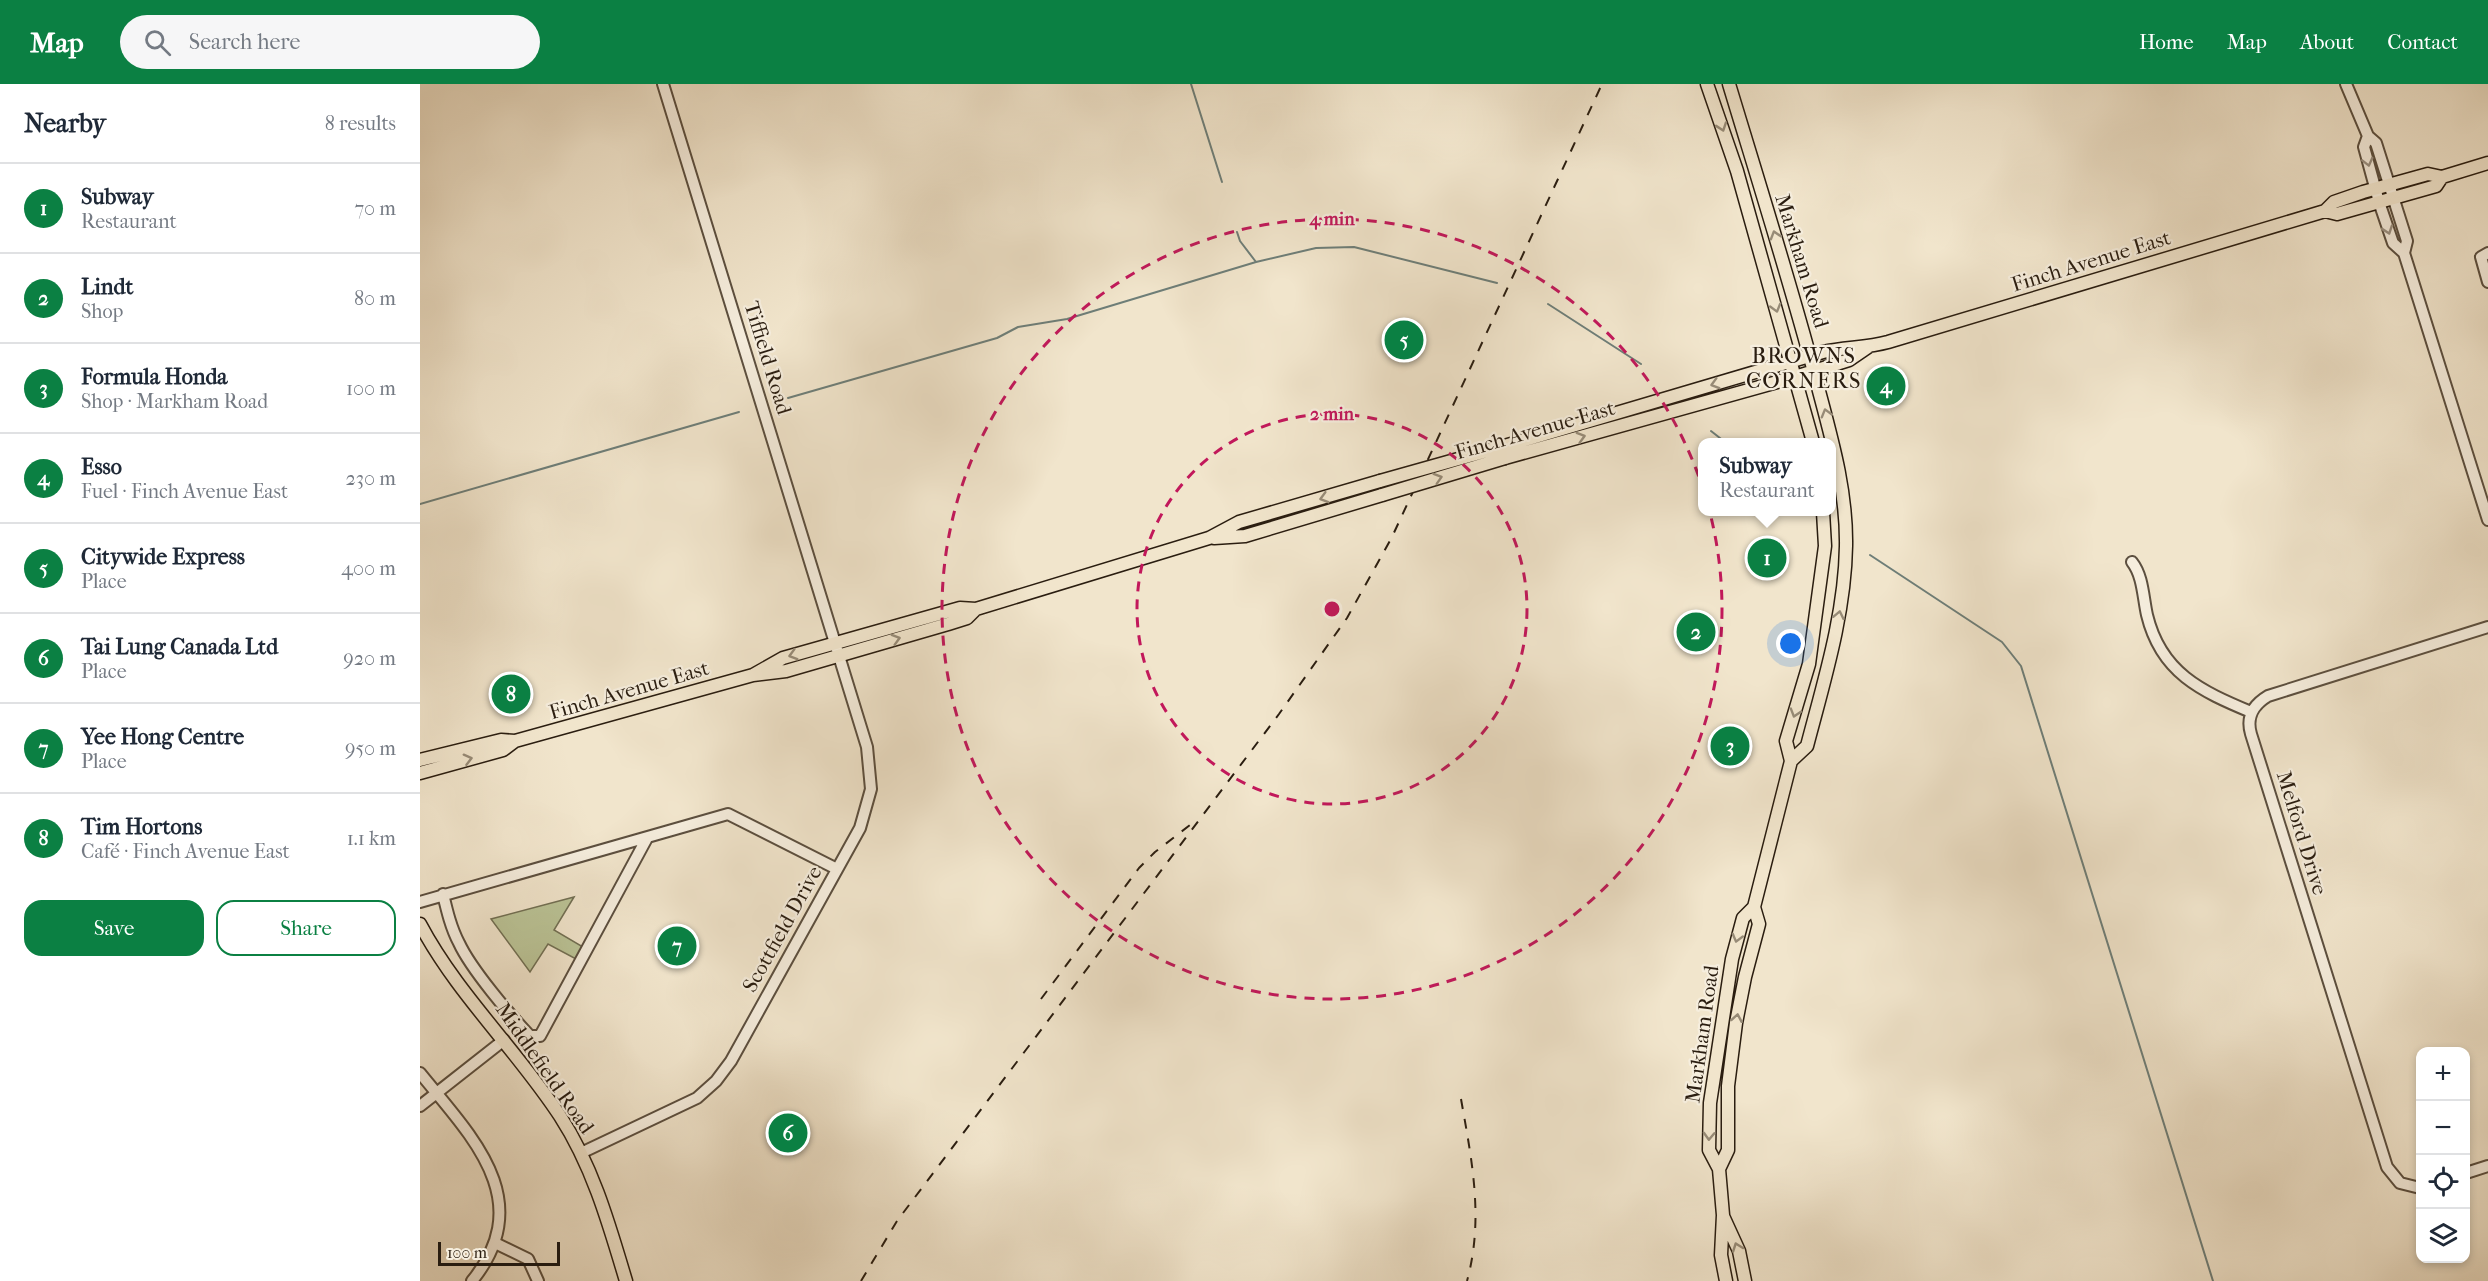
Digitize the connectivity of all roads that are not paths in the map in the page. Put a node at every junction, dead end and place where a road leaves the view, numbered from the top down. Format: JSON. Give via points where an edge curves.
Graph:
{"nodes":[{"id":1,"x":663,"y":84,"type":"edge"},
{"id":2,"x":1707,"y":84,"type":"edge"},
{"id":3,"x":1729,"y":84,"type":"edge"},
{"id":4,"x":2346,"y":84,"type":"edge"},
{"id":5,"x":2368,"y":136,"type":"junction"},
{"id":6,"x":2488,"y":163,"type":"edge"},
{"id":7,"x":2442,"y":177,"type":"junction"},
{"id":8,"x":2390,"y":185,"type":"junction"},
{"id":9,"x":2376,"y":189,"type":"junction"},
{"id":10,"x":2394,"y":198,"type":"junction"},
{"id":11,"x":2379,"y":202,"type":"junction"},
{"id":12,"x":2325,"y":211,"type":"junction"},
{"id":13,"x":2404,"y":253,"type":"junction"},
{"id":14,"x":2488,"y":254,"type":"edge"},
{"id":15,"x":2488,"y":282,"type":"edge"},
{"id":16,"x":1868,"y":347,"type":"junction"},
{"id":17,"x":1810,"y":356,"type":"junction"},
{"id":18,"x":1791,"y":363,"type":"junction"},
{"id":19,"x":1813,"y":371,"type":"junction"},
{"id":20,"x":1796,"y":377,"type":"junction"},
{"id":21,"x":1813,"y":438,"type":"edge"},
{"id":22,"x":1831,"y":438,"type":"edge"},
{"id":23,"x":1503,"y":453,"type":"junction"},
{"id":24,"x":1836,"y":455,"type":"edge"},
{"id":25,"x":1823,"y":516,"type":"edge"},
{"id":26,"x":2488,"y":520,"type":"edge"},
{"id":27,"x":1209,"y":538,"type":"junction"},
{"id":28,"x":2132,"y":562,"type":"dead end"},
{"id":29,"x":2488,"y":627,"type":"edge"},
{"id":30,"x":838,"y":649,"type":"junction"},
{"id":31,"x":2251,"y":712,"type":"junction"},
{"id":32,"x":515,"y":741,"type":"junction"},
{"id":33,"x":420,"y":760,"type":"edge"},
{"id":34,"x":1791,"y":761,"type":"junction"},
{"id":35,"x":420,"y":773,"type":"edge"},
{"id":36,"x":647,"y":838,"type":"junction"},
{"id":37,"x":837,"y":869,"type":"junction"},
{"id":38,"x":443,"y":894,"type":"junction"},
{"id":39,"x":420,"y":902,"type":"edge"},
{"id":40,"x":1754,"y":907,"type":"junction"},
{"id":41,"x":420,"y":924,"type":"edge"},
{"id":42,"x":504,"y":1040,"type":"junction"},
{"id":43,"x":420,"y":1072,"type":"edge"},
{"id":44,"x":436,"y":1093,"type":"junction"},
{"id":45,"x":420,"y":1106,"type":"edge"},
{"id":46,"x":581,"y":1153,"type":"junction"},
{"id":47,"x":2488,"y":1166,"type":"edge"},
{"id":48,"x":1719,"y":1169,"type":"junction"},
{"id":49,"x":2470,"y":1172,"type":"edge"},
{"id":50,"x":2416,"y":1187,"type":"edge"},
{"id":51,"x":1723,"y":1215,"type":"junction"},
{"id":52,"x":495,"y":1243,"type":"junction"},
{"id":53,"x":472,"y":1281,"type":"edge"},
{"id":54,"x":538,"y":1281,"type":"edge"},
{"id":55,"x":626,"y":1281,"type":"edge"},
{"id":56,"x":1726,"y":1281,"type":"edge"},
{"id":57,"x":1745,"y":1281,"type":"edge"}],
"edges":[{"from":1,"to":30,"type":"street","name":"Tiffield Road"},
{"from":2,"to":18,"type":"main road","name":"Markham Road","one_way":true,"via":[[1737,171]]},
{"from":17,"to":3,"type":"main road","name":"Markham Road","one_way":true},
{"from":4,"to":5,"type":"street"},
{"from":5,"to":8,"type":"street","via":[[2376,143]]},
{"from":5,"to":9,"type":"street","one_way":true,"via":[[2364,147]]},
{"from":6,"to":7,"type":"main road","name":"Finch Avenue East"},
{"from":7,"to":8,"type":"main road","name":"Finch Avenue East","via":[[2428,174]]},
{"from":7,"to":10,"type":"main road","name":"Finch Avenue East","via":[[2436,186]]},
{"from":8,"to":9,"type":"main road","name":"Finch Avenue East"},
{"from":8,"to":10,"type":"street"},
{"from":9,"to":11,"type":"street"},
{"from":9,"to":12,"type":"main road","name":"Finch Avenue East","via":[[2334,202]]},
{"from":10,"to":11,"type":"main road","name":"Finch Avenue East"},
{"from":10,"to":13,"type":"street","via":[[2407,241]]},
{"from":11,"to":12,"type":"main road","name":"Finch Avenue East","via":[[2337,214]]},
{"from":11,"to":13,"type":"street","one_way":true,"via":[[2393,243]]},
{"from":12,"to":16,"type":"main road","name":"Finch Avenue East"},
{"from":13,"to":26,"type":"street"},
{"from":14,"to":15,"type":"street","via":[[2481,257]]},
{"from":16,"to":17,"type":"main road","name":"Finch Avenue East","via":[[1845,347]]},
{"from":16,"to":19,"type":"main road","name":"Finch Avenue East","via":[[1849,360]]},
{"from":17,"to":18,"type":"main road","name":"Finch Avenue East"},
{"from":17,"to":19,"type":"main road","name":"Markham Road"},
{"from":18,"to":20,"type":"main road","name":"Markham Road"},
{"from":18,"to":23,"type":"main road","name":"Finch Avenue East","one_way":true},
{"from":19,"to":20,"type":"main road","name":"Finch Avenue East"},
{"from":22,"to":19,"type":"main road","name":"Markham Road","one_way":true},
{"from":20,"to":21,"type":"main road","name":"Markham Road"},
{"from":23,"to":20,"type":"main road","name":"Finch Avenue East","one_way":true},
{"from":23,"to":27,"type":"main road","name":"Finch Avenue East","one_way":true,"bridge":true,"via":[[1380,482],[1239,522]]},
{"from":27,"to":23,"type":"main road","name":"Finch Avenue East","one_way":true,"bridge":true,"via":[[1245,536]]},
{"from":34,"to":24,"type":"main road","name":"Markham Road","one_way":true,"via":[[1807,746],[1842,600],[1846,546]]},
{"from":25,"to":34,"type":"main road","name":"Markham Road","one_way":true,"via":[[1825,546],[1811,652],[1786,741]]},
{"from":27,"to":30,"type":"main road","name":"Finch Avenue East","via":[[976,609],[960,608]]},
{"from":28,"to":31,"type":"street","via":[[2139,574],[2152,633],[2172,663],[2193,685]]},
{"from":29,"to":31,"type":"street","via":[[2268,696]]},
{"from":30,"to":32,"type":"main road","name":"Finch Avenue East","via":[[783,658],[753,675]]},
{"from":30,"to":37,"type":"street","name":"Scottfield Drive","via":[[872,775],[866,815]]},
{"from":31,"to":50,"type":"street","name":"Melford Drive","via":[[2251,734],[2387,1167],[2400,1183]]},
{"from":32,"to":33,"type":"main road","name":"Finch Avenue East","via":[[501,740]]},
{"from":35,"to":32,"type":"main road","name":"Finch Avenue East","one_way":true,"via":[[503,750]]},
{"from":34,"to":40,"type":"main road","name":"Markham Road"},
{"from":36,"to":37,"type":"street","via":[[728,814]]},
{"from":36,"to":38,"type":"street"},
{"from":36,"to":38,"type":"street","via":[[540,1036],[530,1036],[519,1024],[460,946]]},
{"from":37,"to":46,"type":"street","name":"Scottfield Drive","via":[[731,1061],[716,1081],[684,1105]]},
{"from":38,"to":39,"type":"street"},
{"from":48,"to":40,"type":"main road","name":"Markham Road","one_way":true,"via":[[1728,1150],[1728,1086],[1736,1023],[1759,924]]},
{"from":40,"to":48,"type":"main road","name":"Markham Road","one_way":true,"via":[[1743,918],[1720,1029],[1710,1104],[1709,1150]]},
{"from":41,"to":42,"type":"main road","name":"Middlefield Road","via":[[442,960]]},
{"from":42,"to":44,"type":"street"},
{"from":42,"to":46,"type":"main road","name":"Middlefield Road","via":[[550,1101]]},
{"from":43,"to":44,"type":"street"},
{"from":44,"to":45,"type":"street"},
{"from":44,"to":52,"type":"street","via":[[476,1142],[495,1178],[500,1222]]},
{"from":46,"to":55,"type":"main road","name":"Middlefield Road","via":[[602,1202]]},
{"from":47,"to":49,"type":"street"},
{"from":48,"to":51,"type":"main road","name":"Markham Road"},
{"from":51,"to":56,"type":"main road","name":"Markham Road","via":[[1721,1255]]},
{"from":57,"to":51,"type":"main road","name":"Markham Road","one_way":true,"via":[[1739,1251]]},
{"from":52,"to":53,"type":"street","via":[[484,1267]]},
{"from":52,"to":54,"type":"street","via":[[528,1259]]}]}
